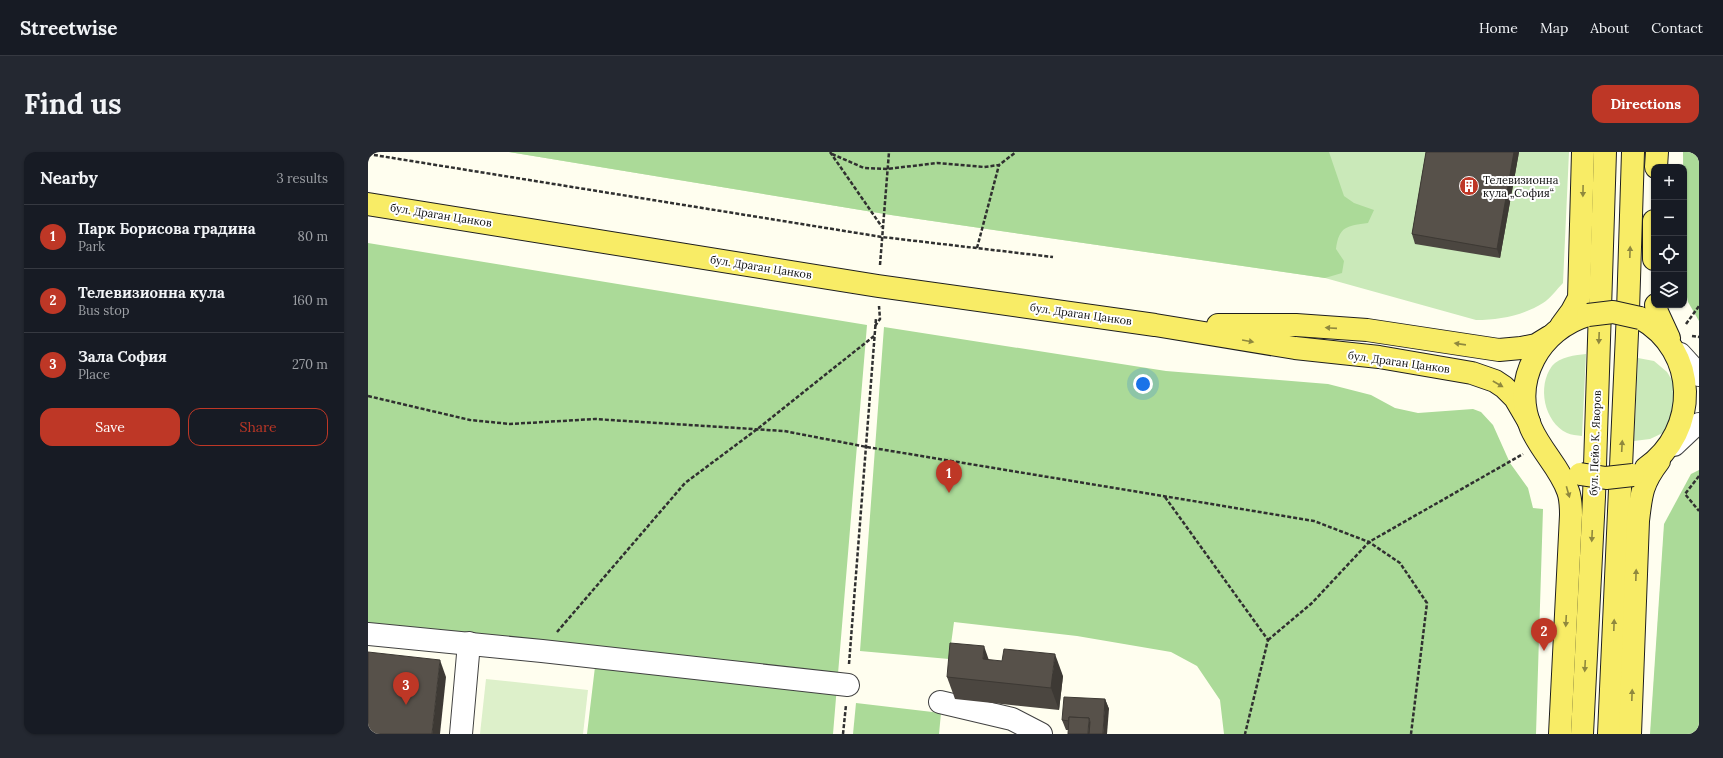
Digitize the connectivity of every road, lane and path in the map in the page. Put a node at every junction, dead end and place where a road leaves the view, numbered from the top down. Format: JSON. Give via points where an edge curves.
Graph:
{"nodes":[{"id":1,"x":889,"y":152,"type":"edge"},
{"id":2,"x":1016,"y":152,"type":"edge"},
{"id":3,"x":1583,"y":152,"type":"edge"},
{"id":4,"x":1605,"y":152,"type":"edge"},
{"id":5,"x":1632,"y":152,"type":"edge"},
{"id":6,"x":1657,"y":152,"type":"edge"},
{"id":7,"x":831,"y":153,"type":"edge"},
{"id":8,"x":368,"y":154,"type":"edge"},
{"id":9,"x":1656,"y":164,"type":"edge"},
{"id":10,"x":999,"y":165,"type":"junction"},
{"id":11,"x":887,"y":169,"type":"junction"},
{"id":12,"x":368,"y":204,"type":"edge"},
{"id":13,"x":977,"y":248,"type":"junction"},
{"id":14,"x":1054,"y":257,"type":"dead end"},
{"id":15,"x":1699,"y":306,"type":"edge"},
{"id":16,"x":1648,"y":312,"type":"edge"},
{"id":17,"x":876,"y":318,"type":"dead end"},
{"id":18,"x":1155,"y":325,"type":"junction"},
{"id":19,"x":1555,"y":332,"type":"junction"},
{"id":20,"x":874,"y":336,"type":"junction"},
{"id":21,"x":1678,"y":341,"type":"junction"},
{"id":22,"x":1699,"y":375,"type":"edge"},
{"id":23,"x":368,"y":396,"type":"edge"},
{"id":24,"x":1529,"y":422,"type":"junction"},
{"id":25,"x":1699,"y":424,"type":"edge"},
{"id":26,"x":756,"y":430,"type":"junction"},
{"id":27,"x":1674,"y":445,"type":"junction"},
{"id":28,"x":867,"y":448,"type":"junction"},
{"id":29,"x":1533,"y":449,"type":"junction"},
{"id":30,"x":1659,"y":461,"type":"junction"},
{"id":31,"x":1699,"y":476,"type":"edge"},
{"id":32,"x":1165,"y":497,"type":"junction"},
{"id":33,"x":1699,"y":511,"type":"edge"},
{"id":34,"x":1370,"y":542,"type":"junction"},
{"id":35,"x":368,"y":634,"type":"edge"},
{"id":36,"x":1268,"y":640,"type":"junction"},
{"id":37,"x":469,"y":643,"type":"junction"},
{"id":38,"x":542,"y":651,"type":"junction"},
{"id":39,"x":848,"y":685,"type":"junction"},
{"id":40,"x":940,"y":702,"type":"dead end"},
{"id":41,"x":461,"y":734,"type":"edge"},
{"id":42,"x":843,"y":734,"type":"edge"},
{"id":43,"x":1041,"y":734,"type":"edge"},
{"id":44,"x":1245,"y":734,"type":"edge"},
{"id":45,"x":1411,"y":734,"type":"edge"},
{"id":46,"x":1560,"y":734,"type":"edge"},
{"id":47,"x":1582,"y":734,"type":"edge"},
{"id":48,"x":1609,"y":734,"type":"edge"},
{"id":49,"x":1630,"y":734,"type":"edge"}],
"edges":[{"from":1,"to":11,"type":"path"},
{"from":2,"to":10,"type":"path"},
{"from":3,"to":19,"type":"main road","one_way":true,"via":[[1579,298]]},
{"from":4,"to":47,"type":"main road","name":"бул. Пейо К. Яворов","one_way":true,"via":[[1594,497]]},
{"from":48,"to":5,"type":"main road","one_way":true,"via":[[1628,304]]},
{"from":6,"to":9,"type":"main road"},
{"from":7,"to":11,"type":"path","via":[[864,168]]},
{"from":7,"to":11,"type":"path","via":[[882,227]]},
{"from":8,"to":13,"type":"path","via":[[882,237]]},
{"from":10,"to":11,"type":"path","via":[[984,167],[937,163]]},
{"from":10,"to":13,"type":"path"},
{"from":12,"to":18,"type":"main road","name":"бул. Драган Цанков","via":[[878,286]]},
{"from":13,"to":14,"type":"path"},
{"from":15,"to":21,"type":"path"},
{"from":16,"to":19,"type":"main road","name":"бул. Драган Цанков","bridge":true,"via":[[1588,314]]},
{"from":16,"to":21,"type":"main road","via":[[1658,328]]},
{"from":17,"to":20,"type":"path"},
{"from":19,"to":18,"type":"main road","name":"бул. Драган Цанков","one_way":true,"via":[[1536,345],[1499,350],[1367,330],[1296,325]]},
{"from":18,"to":24,"type":"main road","name":"бул. Драган Цанков","one_way":true,"via":[[1472,373],[1504,387],[1515,398]]},
{"from":19,"to":24,"type":"main road","via":[[1533,360],[1527,379],[1525,396]]},
{"from":20,"to":26,"type":"path"},
{"from":20,"to":28,"type":"path"},
{"from":21,"to":22,"type":"street"},
{"from":21,"to":27,"type":"main road","via":[[1689,378],[1691,401],[1687,423]]},
{"from":23,"to":26,"type":"path","via":[[470,420],[510,424],[594,419]]},
{"from":24,"to":29,"type":"main road","name":"бул. Драган Цанков"},
{"from":25,"to":27,"type":"street"},
{"from":26,"to":28,"type":"path","via":[[784,431]]},
{"from":26,"to":38,"type":"path","via":[[685,483],[568,617]]},
{"from":27,"to":30,"type":"main road"},
{"from":28,"to":32,"type":"path"},
{"from":28,"to":39,"type":"path"},
{"from":29,"to":30,"type":"main road","bridge":true,"via":[[1580,474],[1598,478],[1633,475]]},
{"from":29,"to":34,"type":"path"},
{"from":29,"to":46,"type":"main road","one_way":true,"via":[[1565,483],[1572,515]]},
{"from":49,"to":30,"type":"main road","one_way":true,"via":[[1638,522],[1645,481]]},
{"from":31,"to":33,"type":"path","via":[[1685,494]]},
{"from":32,"to":34,"type":"path","via":[[1314,522]]},
{"from":32,"to":36,"type":"path"},
{"from":34,"to":36,"type":"path","via":[[1312,603]]},
{"from":34,"to":45,"type":"path","via":[[1400,563],[1427,603]]},
{"from":35,"to":37,"type":"street"},
{"from":36,"to":44,"type":"path"},
{"from":37,"to":38,"type":"street"},
{"from":37,"to":41,"type":"street"},
{"from":38,"to":39,"type":"street"},
{"from":39,"to":42,"type":"path"},
{"from":40,"to":43,"type":"street","via":[[1012,719]]}]}
